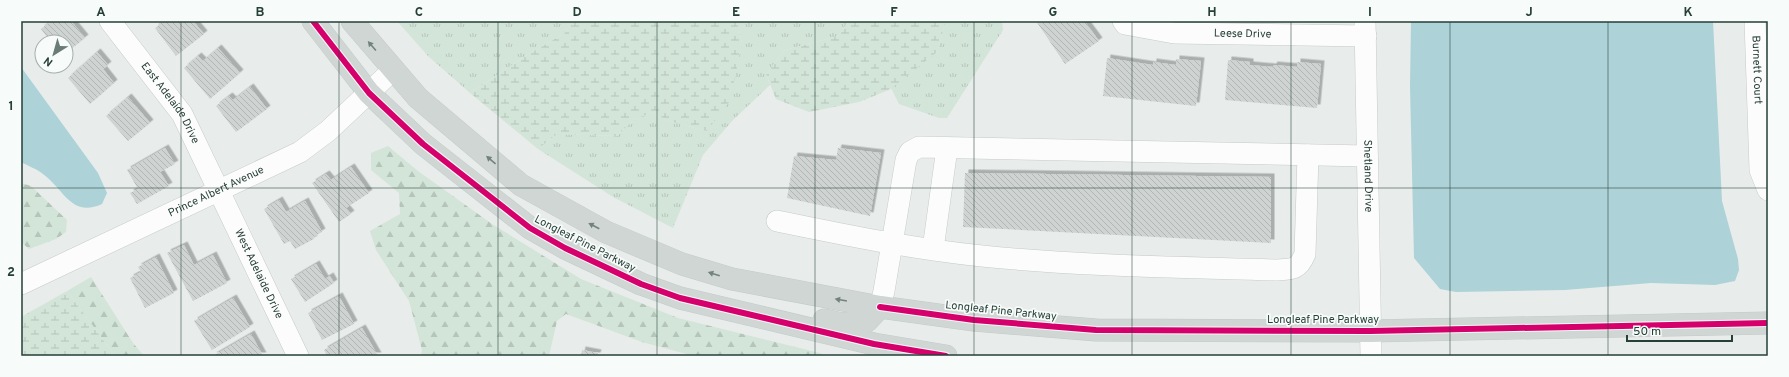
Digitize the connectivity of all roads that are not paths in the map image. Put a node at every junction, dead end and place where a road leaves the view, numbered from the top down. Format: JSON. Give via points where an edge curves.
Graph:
{"nodes":[{"id":1,"x":110,"y":21,"type":"edge"},
{"id":2,"x":313,"y":21,"type":"edge"},
{"id":3,"x":352,"y":21,"type":"edge"},
{"id":4,"x":1122,"y":21,"type":"edge"},
{"id":5,"x":1755,"y":21,"type":"edge"},
{"id":6,"x":1366,"y":28,"type":"edge"},
{"id":7,"x":393,"y":70,"type":"junction"},
{"id":8,"x":369,"y":93,"type":"junction"},
{"id":9,"x":947,"y":148,"type":"junction"},
{"id":10,"x":1308,"y":155,"type":"junction"},
{"id":11,"x":1367,"y":156,"type":"junction"},
{"id":12,"x":1768,"y":190,"type":"edge"},
{"id":13,"x":219,"y":191,"type":"junction"},
{"id":14,"x":776,"y":221,"type":"dead end"},
{"id":15,"x":892,"y":244,"type":"junction"},
{"id":16,"x":933,"y":249,"type":"junction"},
{"id":17,"x":21,"y":284,"type":"edge"},
{"id":18,"x":680,"y":298,"type":"junction"},
{"id":19,"x":880,"y":307,"type":"junction"},
{"id":20,"x":1768,"y":323,"type":"edge"},
{"id":21,"x":1370,"y":330,"type":"junction"},
{"id":22,"x":873,"y":350,"type":"edge"},
{"id":23,"x":298,"y":356,"type":"edge"},
{"id":24,"x":946,"y":356,"type":"edge"},
{"id":25,"x":1371,"y":356,"type":"edge"}],
"edges":[{"from":1,"to":13,"type":"street","name":"East Adelaide Drive","via":[[182,114]]},
{"from":2,"to":8,"type":"main road","name":"Longleaf Pine Parkway"},
{"from":7,"to":3,"type":"main road","name":"Longleaf Pine Parkway","one_way":true},
{"from":4,"to":6,"type":"street","name":"Leese Drive","via":[[1125,24],[1174,33]]},
{"from":5,"to":12,"type":"street","name":"Burnett Court","via":[[1760,170]]},
{"from":6,"to":11,"type":"street","name":"Shetland Drive"},
{"from":7,"to":8,"type":"street","name":"Prince Albert Avenue"},
{"from":19,"to":7,"type":"main road","name":"Longleaf Pine Parkway","one_way":true,"via":[[732,280],[682,264],[606,232],[521,185],[418,98]]},
{"from":8,"to":13,"type":"street","name":"Prince Albert Avenue","via":[[300,152]]},
{"from":8,"to":18,"type":"main road","name":"Longleaf Pine Parkway","via":[[423,144],[530,228],[602,267]]},
{"from":9,"to":10,"type":"street"},
{"from":9,"to":15,"type":"street","via":[[920,147],[910,152],[906,160]]},
{"from":9,"to":16,"type":"street"},
{"from":10,"to":11,"type":"street"},
{"from":10,"to":16,"type":"street","via":[[1305,254],[1295,268],[1275,270],[1107,265],[1001,258]]},
{"from":11,"to":21,"type":"street","name":"Shetland Drive"},
{"from":13,"to":17,"type":"street","name":"Prince Albert Avenue"},
{"from":13,"to":23,"type":"street","name":"West Adelaide Drive"},
{"from":14,"to":15,"type":"street"},
{"from":15,"to":16,"type":"street"},
{"from":15,"to":19,"type":"street"},
{"from":18,"to":19,"type":"main road","via":[[690,288],[842,324],[867,322]]},
{"from":18,"to":22,"type":"main road","name":"Longleaf Pine Parkway"},
{"from":19,"to":21,"type":"main road","name":"Longleaf Pine Parkway","via":[[974,320],[1096,330]]},
{"from":20,"to":21,"type":"main road","name":"Longleaf Pine Parkway"},
{"from":21,"to":25,"type":"street","name":"Shetland Drive"},
{"from":22,"to":24,"type":"main road","name":"Longleaf Pine Parkway"}]}
